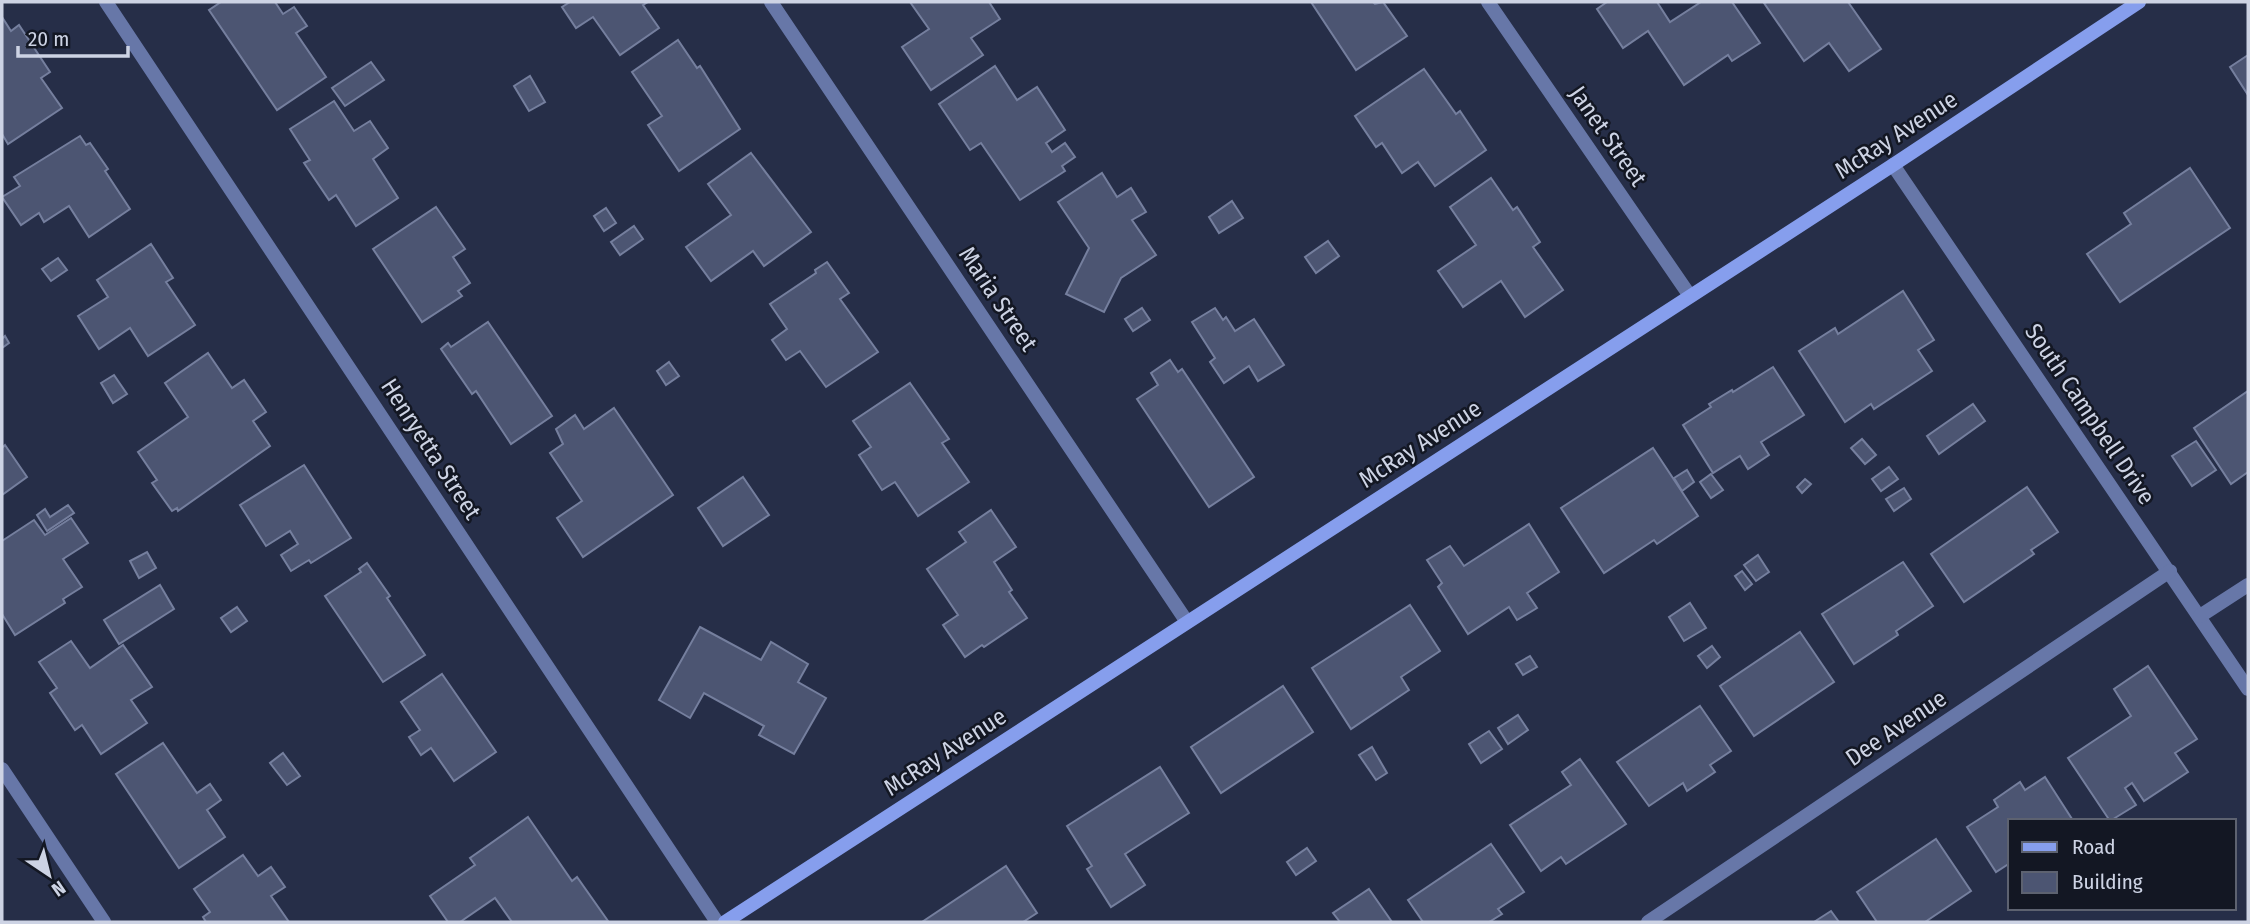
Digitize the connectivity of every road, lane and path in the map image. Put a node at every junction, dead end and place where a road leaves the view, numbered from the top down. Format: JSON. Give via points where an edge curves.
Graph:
{"nodes":[{"id":1,"x":106,"y":2,"type":"edge"},
{"id":2,"x":771,"y":2,"type":"edge"},
{"id":3,"x":1488,"y":2,"type":"edge"},
{"id":4,"x":2139,"y":2,"type":"edge"},
{"id":5,"x":1893,"y":165,"type":"junction"},
{"id":6,"x":1690,"y":296,"type":"junction"},
{"id":7,"x":2170,"y":571,"type":"junction"},
{"id":8,"x":2248,"y":584,"type":"edge"},
{"id":9,"x":2200,"y":617,"type":"junction"},
{"id":10,"x":1187,"y":622,"type":"junction"},
{"id":11,"x":2248,"y":688,"type":"edge"},
{"id":12,"x":2,"y":769,"type":"edge"},
{"id":13,"x":104,"y":922,"type":"edge"},
{"id":14,"x":717,"y":922,"type":"edge"},
{"id":15,"x":725,"y":922,"type":"edge"},
{"id":16,"x":1648,"y":922,"type":"edge"}],
"edges":[{"from":1,"to":14,"type":"street","name":"Henryetta Street"},
{"from":2,"to":10,"type":"street","name":"Maria Street"},
{"from":3,"to":6,"type":"street","name":"Janet Street"},
{"from":4,"to":5,"type":"street","name":"McRay Avenue"},
{"from":5,"to":6,"type":"street","name":"McRay Avenue"},
{"from":5,"to":7,"type":"street","name":"South Campbell Drive"},
{"from":6,"to":10,"type":"street","name":"McRay Avenue"},
{"from":7,"to":9,"type":"street","name":"South Campbell Drive"},
{"from":7,"to":16,"type":"street","name":"Dee Avenue"},
{"from":8,"to":9,"type":"street"},
{"from":9,"to":11,"type":"street","name":"South Campbell Drive"},
{"from":10,"to":15,"type":"street","name":"McRay Avenue"},
{"from":12,"to":13,"type":"street"}]}
